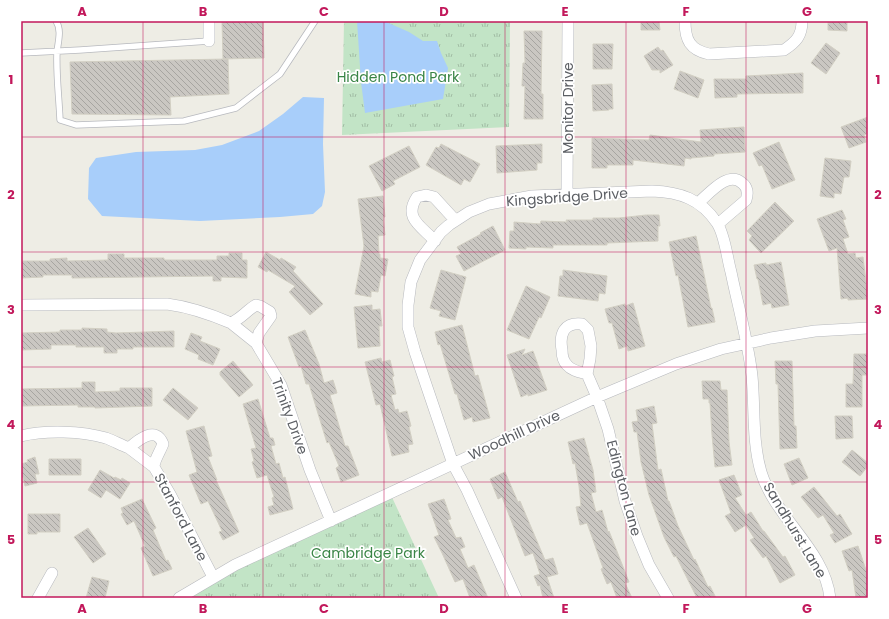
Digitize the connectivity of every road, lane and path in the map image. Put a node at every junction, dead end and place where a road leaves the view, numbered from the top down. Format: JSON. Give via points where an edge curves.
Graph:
{"nodes":[{"id":1,"x":56,"y":21,"type":"edge"},
{"id":2,"x":209,"y":21,"type":"edge"},
{"id":3,"x":315,"y":21,"type":"edge"},
{"id":4,"x":568,"y":21,"type":"edge"},
{"id":5,"x":685,"y":21,"type":"edge"},
{"id":6,"x":802,"y":21,"type":"edge"},
{"id":7,"x":209,"y":41,"type":"joint"},
{"id":8,"x":57,"y":52,"type":"junction"},
{"id":9,"x":21,"y":53,"type":"edge"},
{"id":10,"x":567,"y":194,"type":"junction"},
{"id":11,"x":698,"y":203,"type":"junction"},
{"id":12,"x":455,"y":220,"type":"junction"},
{"id":13,"x":718,"y":224,"type":"junction"},
{"id":14,"x":434,"y":241,"type":"junction"},
{"id":15,"x":21,"y":305,"type":"edge"},
{"id":16,"x":231,"y":323,"type":"junction"},
{"id":17,"x":868,"y":328,"type":"edge"},
{"id":18,"x":256,"y":343,"type":"junction"},
{"id":19,"x":746,"y":344,"type":"junction"},
{"id":20,"x":587,"y":374,"type":"dead end"},
{"id":21,"x":597,"y":397,"type":"junction"},
{"id":22,"x":21,"y":436,"type":"edge"},
{"id":23,"x":129,"y":448,"type":"junction"},
{"id":24,"x":453,"y":464,"type":"junction"},
{"id":25,"x":154,"y":467,"type":"junction"},
{"id":26,"x":331,"y":521,"type":"junction"},
{"id":27,"x":52,"y":573,"type":"dead end"},
{"id":28,"x":213,"y":577,"type":"junction"},
{"id":29,"x":38,"y":598,"type":"edge"},
{"id":30,"x":178,"y":598,"type":"edge"},
{"id":31,"x":516,"y":598,"type":"edge"},
{"id":32,"x":668,"y":598,"type":"edge"},
{"id":33,"x":830,"y":598,"type":"edge"}],
"edges":[{"from":1,"to":8,"type":"lane","via":[[59,36]]},
{"from":2,"to":7,"type":"street"},
{"from":3,"to":8,"type":"lane","via":[[280,74],[236,108],[184,121],[76,125],[60,120]]},
{"from":4,"to":10,"type":"street","name":"Monitor Drive"},
{"from":5,"to":6,"type":"street","via":[[687,39],[700,52],[709,54],[784,50],[799,38]]},
{"from":7,"to":8,"type":"lane"},
{"from":8,"to":9,"type":"lane"},
{"from":10,"to":11,"type":"street","name":"Kingsbridge Drive","via":[[667,191],[682,194]]},
{"from":10,"to":12,"type":"street","name":"Kingsbridge Drive","via":[[495,202]]},
{"from":11,"to":13,"type":"street","name":"Kingsbridge Drive"},
{"from":11,"to":13,"type":"street","via":[[729,179],[744,184],[746,200]]},
{"from":12,"to":14,"type":"street","name":"Kingsbridge Drive"},
{"from":12,"to":14,"type":"street","via":[[434,197],[426,195],[417,198],[411,212],[413,218]]},
{"from":13,"to":19,"type":"street","name":"Kingsbridge Drive"},
{"from":14,"to":24,"type":"street","name":"Kingsbridge Drive","via":[[420,260],[411,282],[408,327]]},
{"from":15,"to":16,"type":"street","via":[[167,304],[185,306]]},
{"from":16,"to":18,"type":"street"},
{"from":16,"to":18,"type":"street","via":[[256,305],[267,309],[271,316],[259,333]]},
{"from":17,"to":19,"type":"street","name":"Woodhill Drive","via":[[815,331]]},
{"from":18,"to":26,"type":"street","name":"Trinity Drive","via":[[281,385],[310,470]]},
{"from":19,"to":21,"type":"street","name":"Woodhill Drive","via":[[721,349],[676,364]]},
{"from":19,"to":33,"type":"street","name":"Sandhurst Lane","via":[[752,376],[756,445],[761,471],[772,498],[820,567]]},
{"from":20,"to":21,"type":"street","name":"Edington Lane"},
{"from":21,"to":24,"type":"street","name":"Woodhill Drive"},
{"from":21,"to":32,"type":"street","name":"Edington Lane","via":[[637,536]]},
{"from":22,"to":23,"type":"street","via":[[41,433],[90,434]]},
{"from":23,"to":25,"type":"street"},
{"from":23,"to":25,"type":"street","name":"Stanford Lane","via":[[142,437],[149,435],[161,438],[163,444]]},
{"from":24,"to":26,"type":"street","name":"Woodhill Drive"},
{"from":24,"to":31,"type":"street","name":"Kingsbridge Drive"},
{"from":25,"to":28,"type":"street","name":"Stanford Lane"},
{"from":26,"to":28,"type":"street","name":"Woodhill Drive"},
{"from":27,"to":29,"type":"street"},
{"from":28,"to":30,"type":"street","name":"Woodhill Drive"}]}
